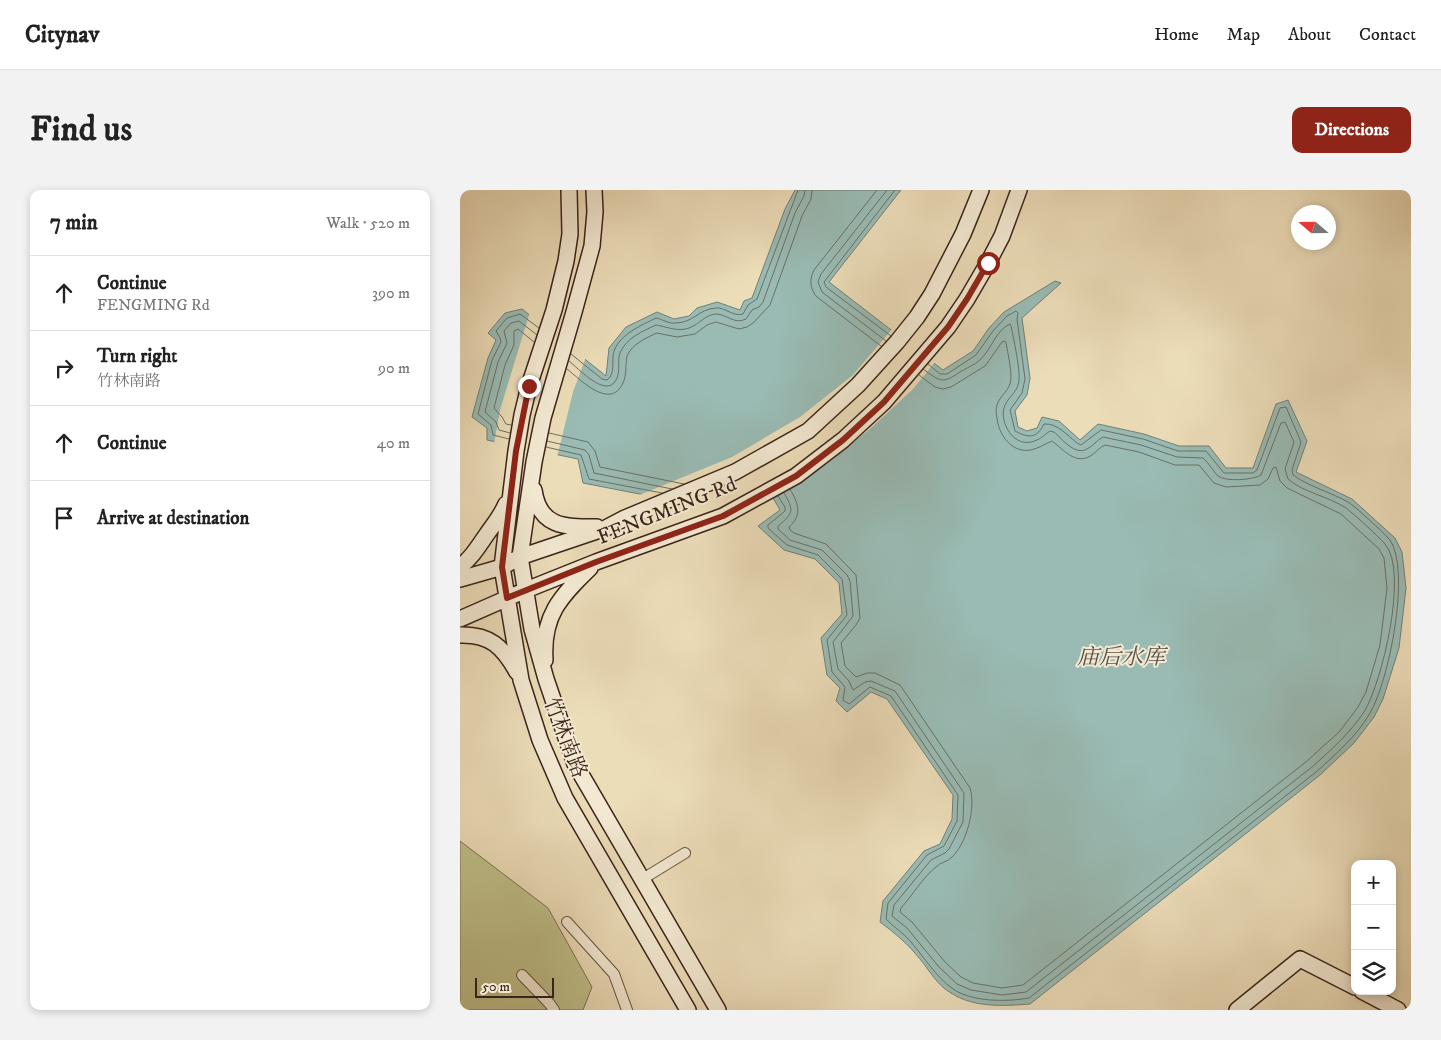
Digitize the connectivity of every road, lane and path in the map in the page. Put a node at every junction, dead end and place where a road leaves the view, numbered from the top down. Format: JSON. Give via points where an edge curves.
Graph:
{"nodes":[{"id":1,"x":569,"y":190,"type":"edge"},
{"id":2,"x":594,"y":190,"type":"edge"},
{"id":3,"x":981,"y":190,"type":"edge"},
{"id":4,"x":1019,"y":190,"type":"edge"},
{"id":5,"x":532,"y":477,"type":"junction"},
{"id":6,"x":511,"y":491,"type":"junction"},
{"id":7,"x":606,"y":528,"type":"junction"},
{"id":8,"x":520,"y":557,"type":"junction"},
{"id":9,"x":596,"y":562,"type":"junction"},
{"id":10,"x":460,"y":567,"type":"edge"},
{"id":11,"x":502,"y":567,"type":"junction"},
{"id":12,"x":460,"y":579,"type":"edge"},
{"id":13,"x":526,"y":590,"type":"junction"},
{"id":14,"x":507,"y":598,"type":"junction"},
{"id":15,"x":460,"y":619,"type":"edge"},
{"id":16,"x":460,"y":635,"type":"edge"},
{"id":17,"x":546,"y":679,"type":"junction"},
{"id":18,"x":521,"y":680,"type":"junction"},
{"id":19,"x":685,"y":852,"type":"dead end"},
{"id":20,"x":641,"y":880,"type":"junction"},
{"id":21,"x":567,"y":922,"type":"dead end"},
{"id":22,"x":522,"y":975,"type":"dead end"},
{"id":23,"x":1351,"y":985,"type":"edge"},
{"id":24,"x":1370,"y":995,"type":"edge"},
{"id":25,"x":554,"y":1010,"type":"edge"},
{"id":26,"x":627,"y":1010,"type":"edge"},
{"id":27,"x":688,"y":1010,"type":"edge"},
{"id":28,"x":718,"y":1010,"type":"edge"},
{"id":29,"x":1237,"y":1010,"type":"edge"},
{"id":30,"x":1398,"y":1010,"type":"edge"}],
"edges":[{"from":1,"to":6,"type":"street","name":"竹林南路","via":[[570,234],[566,261],[529,386]]},
{"from":2,"to":5,"type":"street","name":"竹林南路","via":[[592,246],[543,418]]},
{"from":3,"to":7,"type":"street","name":"FENGMING Rd","via":[[932,294],[897,342],[858,385],[808,431],[735,472]]},
{"from":4,"to":9,"type":"street","name":"FENGMING Rd","via":[[1002,236],[948,327],[884,402],[843,440],[796,476],[723,516]]},
{"from":5,"to":7,"type":"street","via":[[538,508],[552,522]]},
{"from":5,"to":8,"type":"street","name":"竹林南路"},
{"from":6,"to":10,"type":"street","via":[[501,516],[471,558]]},
{"from":6,"to":11,"type":"street","name":"竹林南路"},
{"from":7,"to":8,"type":"street","name":"FENGMING Rd"},
{"from":8,"to":11,"type":"street","name":"FENGMING Rd"},
{"from":8,"to":13,"type":"street","name":"竹林南路"},
{"from":9,"to":13,"type":"street","name":"FENGMING Rd"},
{"from":9,"to":17,"type":"street","via":[[565,592],[555,607],[544,652]]},
{"from":11,"to":12,"type":"street","name":"FENGMING Rd"},
{"from":11,"to":14,"type":"street","name":"竹林南路"},
{"from":13,"to":14,"type":"street","name":"FENGMING Rd"},
{"from":13,"to":17,"type":"street","name":"竹林南路","via":[[532,629]]},
{"from":14,"to":15,"type":"street","name":"FENGMING Rd"},
{"from":14,"to":18,"type":"street","name":"竹林南路"},
{"from":16,"to":18,"type":"street","via":[[475,635],[496,644],[510,659]]},
{"from":17,"to":20,"type":"street","name":"竹林南路","via":[[575,764]]},
{"from":18,"to":27,"type":"street","name":"竹林南路","via":[[540,740],[565,798]]},
{"from":19,"to":20,"type":"street"},
{"from":20,"to":28,"type":"street","name":"竹林南路"},
{"from":21,"to":26,"type":"street","via":[[614,974]]},
{"from":22,"to":25,"type":"street"},
{"from":23,"to":29,"type":"street","via":[[1300,959]]},
{"from":24,"to":30,"type":"street"}]}
